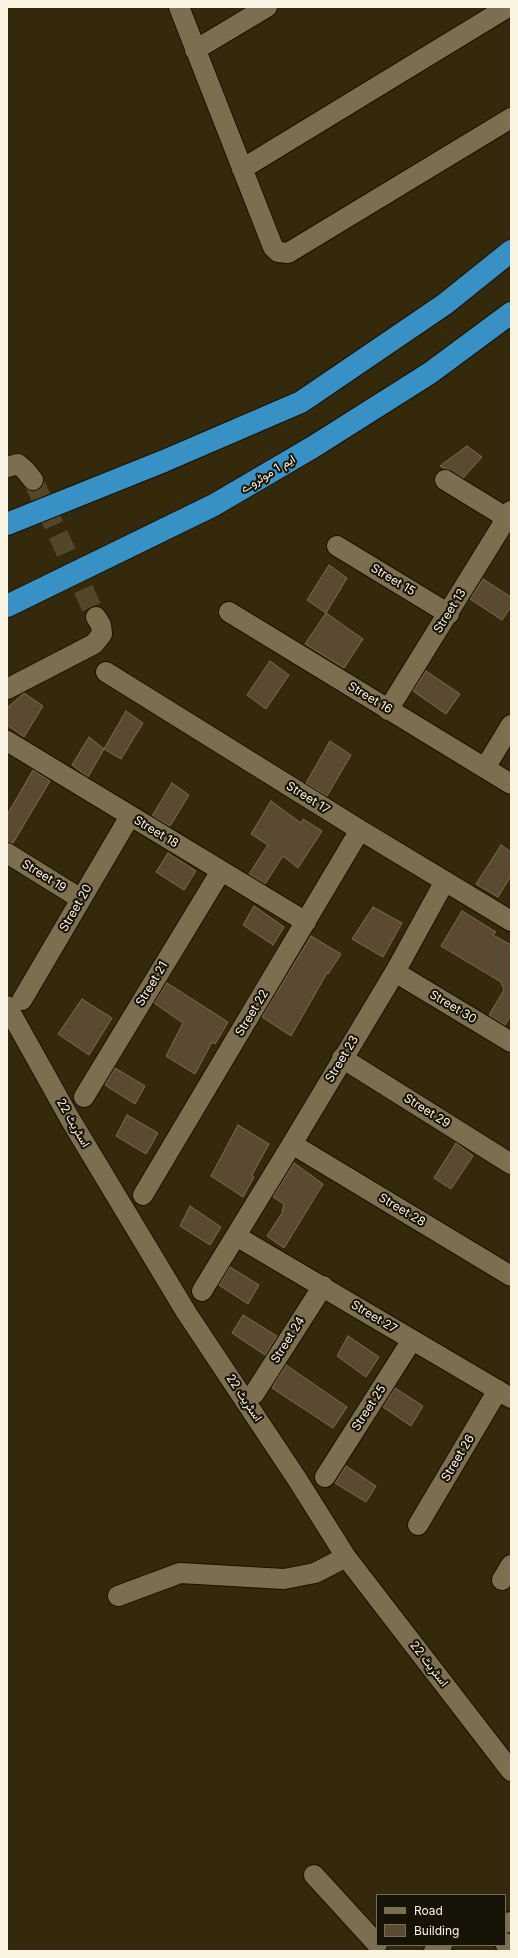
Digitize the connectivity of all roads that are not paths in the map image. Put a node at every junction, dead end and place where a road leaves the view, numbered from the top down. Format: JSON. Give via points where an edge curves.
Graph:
{"nodes":[{"id":1,"x":179,"y":7,"type":"edge"},
{"id":2,"x":267,"y":7,"type":"edge"},
{"id":3,"x":508,"y":7,"type":"edge"},
{"id":4,"x":195,"y":50,"type":"junction"},
{"id":5,"x":511,"y":118,"type":"edge"},
{"id":6,"x":242,"y":169,"type":"junction"},
{"id":7,"x":511,"y":251,"type":"edge"},
{"id":8,"x":511,"y":313,"type":"edge"},
{"id":9,"x":7,"y":467,"type":"edge"},
{"id":10,"x":33,"y":480,"type":"tunnel mouth"},
{"id":11,"x":445,"y":480,"type":"dead end"},
{"id":12,"x":509,"y":515,"type":"edge"},
{"id":13,"x":7,"y":524,"type":"edge"},
{"id":14,"x":337,"y":546,"type":"dead end"},
{"id":15,"x":7,"y":606,"type":"edge"},
{"id":16,"x":229,"y":612,"type":"dead end"},
{"id":17,"x":449,"y":614,"type":"junction"},
{"id":18,"x":96,"y":617,"type":"tunnel mouth"},
{"id":19,"x":106,"y":672,"type":"dead end"},
{"id":20,"x":7,"y":690,"type":"edge"},
{"id":21,"x":388,"y":710,"type":"junction"},
{"id":22,"x":511,"y":725,"type":"edge"},
{"id":23,"x":7,"y":741,"type":"edge"},
{"id":24,"x":486,"y":768,"type":"junction"},
{"id":25,"x":511,"y":784,"type":"edge"},
{"id":26,"x":130,"y":816,"type":"junction"},
{"id":27,"x":360,"y":830,"type":"junction"},
{"id":28,"x":7,"y":853,"type":"edge"},
{"id":29,"x":220,"y":871,"type":"junction"},
{"id":30,"x":445,"y":881,"type":"junction"},
{"id":31,"x":81,"y":900,"type":"junction"},
{"id":32,"x":511,"y":921,"type":"edge"},
{"id":33,"x":306,"y":922,"type":"junction"},
{"id":34,"x":395,"y":972,"type":"junction"},
{"id":35,"x":15,"y":1002,"type":"edge"},
{"id":36,"x":511,"y":1042,"type":"edge"},
{"id":37,"x":342,"y":1058,"type":"junction"},
{"id":38,"x":84,"y":1097,"type":"dead end"},
{"id":39,"x":292,"y":1144,"type":"junction"},
{"id":40,"x":511,"y":1164,"type":"edge"},
{"id":41,"x":143,"y":1195,"type":"dead end"},
{"id":42,"x":236,"y":1236,"type":"junction"},
{"id":43,"x":511,"y":1276,"type":"edge"},
{"id":44,"x":323,"y":1286,"type":"junction"},
{"id":45,"x":202,"y":1291,"type":"dead end"},
{"id":46,"x":412,"y":1340,"type":"junction"},
{"id":47,"x":254,"y":1394,"type":"dead end"},
{"id":48,"x":504,"y":1394,"type":"edge"},
{"id":49,"x":325,"y":1477,"type":"dead end"},
{"id":50,"x":418,"y":1525,"type":"dead end"},
{"id":51,"x":346,"y":1557,"type":"junction"},
{"id":52,"x":118,"y":1596,"type":"dead end"},
{"id":53,"x":511,"y":1771,"type":"edge"},
{"id":54,"x":314,"y":1875,"type":"dead end"},
{"id":55,"x":376,"y":1944,"type":"edge"}],
"edges":[{"from":1,"to":4,"type":"street"},
{"from":2,"to":4,"type":"street"},
{"from":3,"to":6,"type":"street"},
{"from":4,"to":6,"type":"street"},
{"from":5,"to":6,"type":"street","via":[[288,253],[278,252],[273,246]]},
{"from":7,"to":13,"type":"highway","via":[[445,304],[302,402]]},
{"from":8,"to":15,"type":"highway","name":"ایم 1 موٹروے","via":[[430,373],[221,501]]},
{"from":9,"to":10,"type":"street","via":[[18,464]]},
{"from":11,"to":12,"type":"street"},
{"from":12,"to":17,"type":"street","name":"Street 13"},
{"from":14,"to":17,"type":"street","name":"Street 15"},
{"from":16,"to":21,"type":"street","name":"Street 16"},
{"from":17,"to":21,"type":"street","name":"Street 13"},
{"from":18,"to":20,"type":"street","via":[[101,625],[102,634],[94,644]]},
{"from":19,"to":27,"type":"street","name":"Street 17"},
{"from":21,"to":24,"type":"street","name":"Street 16"},
{"from":22,"to":24,"type":"street"},
{"from":23,"to":26,"type":"street","name":"Street 18"},
{"from":24,"to":25,"type":"street","name":"Street 16"},
{"from":26,"to":29,"type":"street","name":"Street 18"},
{"from":26,"to":31,"type":"street","name":"Street 20"},
{"from":27,"to":30,"type":"street","name":"Street 17"},
{"from":27,"to":33,"type":"street","name":"Street 22"},
{"from":28,"to":31,"type":"street","name":"Street 19"},
{"from":29,"to":33,"type":"street","name":"Street 18"},
{"from":29,"to":38,"type":"street","name":"Street 21"},
{"from":30,"to":32,"type":"street","name":"Street 17"},
{"from":30,"to":34,"type":"street","name":"Street 23"},
{"from":31,"to":35,"type":"street","name":"Street 20"},
{"from":33,"to":41,"type":"street","name":"Street 22"},
{"from":34,"to":36,"type":"street","name":"Street 30"},
{"from":34,"to":37,"type":"street","name":"Street 23"},
{"from":35,"to":51,"type":"street","name":"اسٹریٹ 22","via":[[70,1118],[186,1312]]},
{"from":37,"to":39,"type":"street","name":"Street 23"},
{"from":37,"to":40,"type":"street","name":"Street 29"},
{"from":39,"to":42,"type":"street","name":"Street 23"},
{"from":39,"to":43,"type":"street","name":"Street 28"},
{"from":42,"to":44,"type":"street","name":"Street 27"},
{"from":42,"to":45,"type":"street","name":"Street 23"},
{"from":44,"to":46,"type":"street","name":"Street 27"},
{"from":44,"to":47,"type":"street","name":"Street 24"},
{"from":46,"to":48,"type":"street","name":"Street 27"},
{"from":46,"to":49,"type":"street","name":"Street 25"},
{"from":48,"to":50,"type":"street","name":"Street 26"},
{"from":51,"to":52,"type":"street","via":[[315,1573],[284,1578],[180,1573]]},
{"from":51,"to":53,"type":"street","name":"اسٹریٹ 22"},
{"from":54,"to":55,"type":"street"}]}
